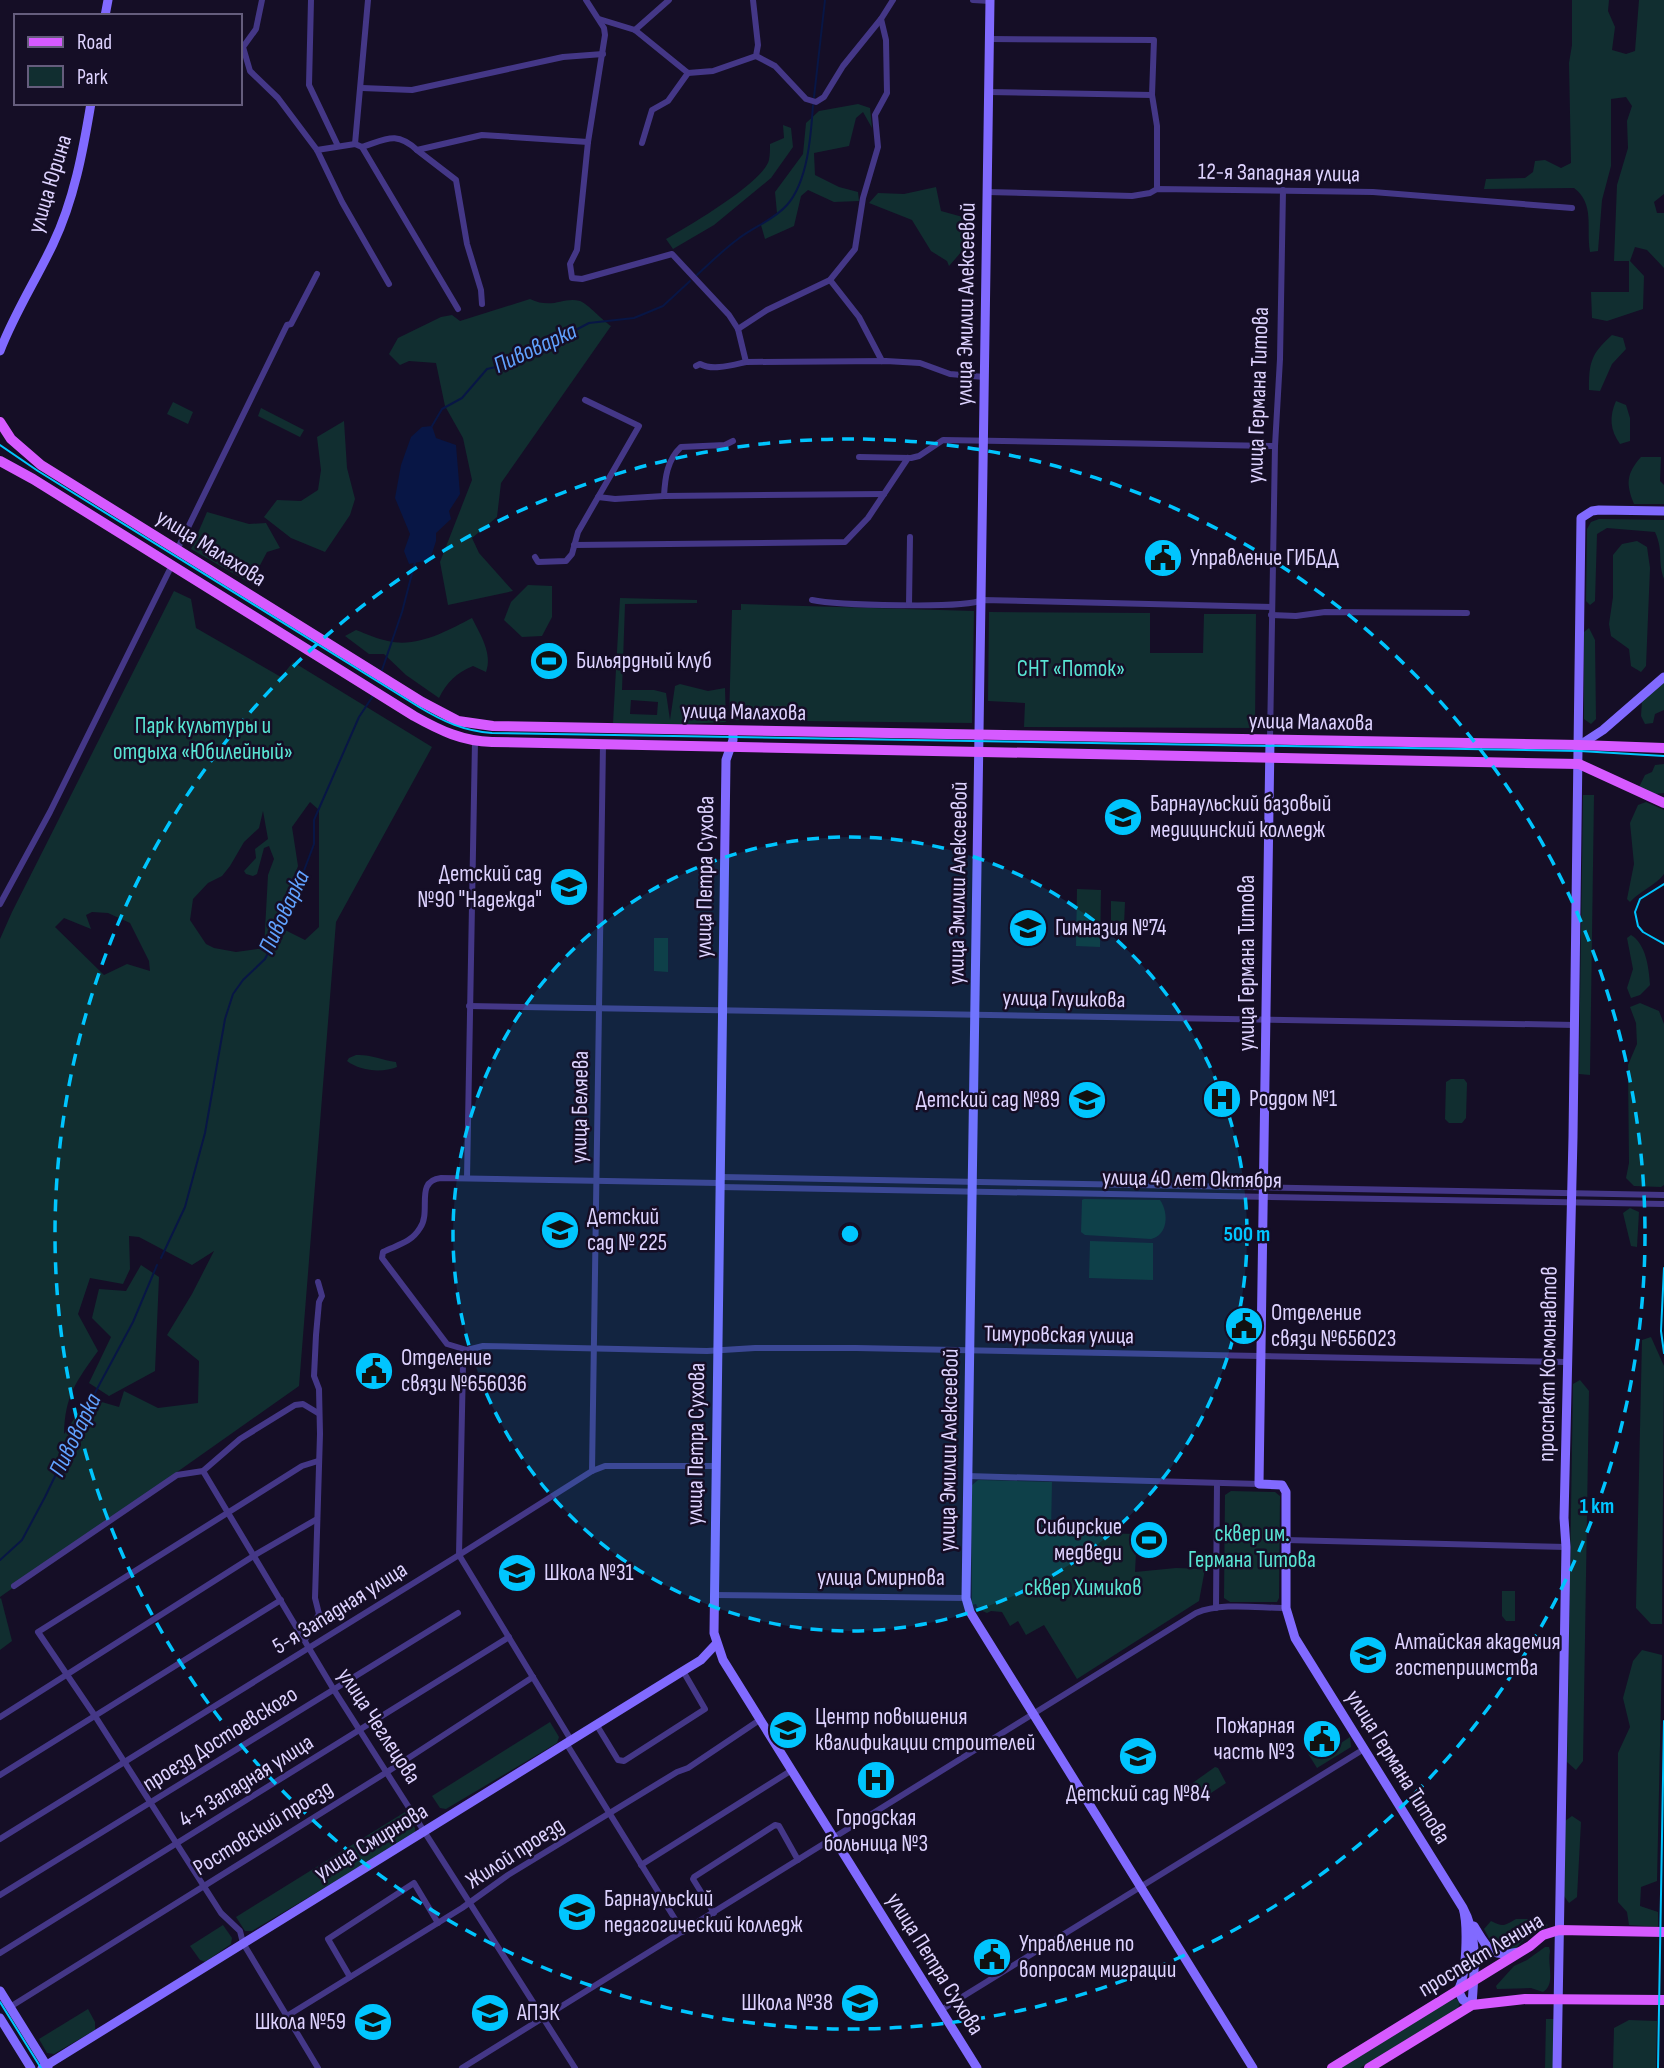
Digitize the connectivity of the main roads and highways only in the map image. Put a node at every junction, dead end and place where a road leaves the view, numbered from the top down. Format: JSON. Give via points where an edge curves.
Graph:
{"nodes":[{"id":1,"x":0,"y":422,"type":"edge"},
{"id":2,"x":0,"y":461,"type":"edge"},
{"id":3,"x":1664,"y":748,"type":"edge"},
{"id":4,"x":1664,"y":803,"type":"edge"},
{"id":5,"x":1664,"y":1932,"type":"edge"},
{"id":6,"x":1664,"y":2000,"type":"edge"},
{"id":7,"x":1332,"y":2068,"type":"edge"},
{"id":8,"x":1368,"y":2068,"type":"edge"}],
"edges":[{"from":1,"to":3,"type":"main road","name":"улица Малахова","via":[[28,456],[422,702],[467,724]]},
{"from":2,"to":4,"type":"main road","name":"улица Малахова","via":[[454,737],[1580,764]]},
{"from":5,"to":7,"type":"main road","name":"проспект Ленина","via":[[1559,1930],[1543,1935]]},
{"from":6,"to":8,"type":"main road","name":"проспект Ленина","via":[[1472,2005]]}]}
